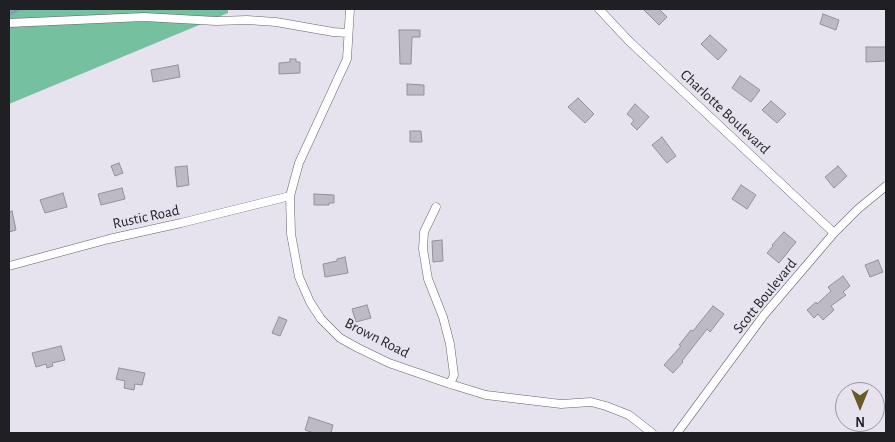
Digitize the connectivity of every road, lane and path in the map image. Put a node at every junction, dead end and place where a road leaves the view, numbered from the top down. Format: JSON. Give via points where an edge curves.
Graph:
{"nodes":[{"id":1,"x":350,"y":9,"type":"edge"},
{"id":2,"x":599,"y":9,"type":"edge"},
{"id":3,"x":9,"y":23,"type":"edge"},
{"id":4,"x":348,"y":34,"type":"junction"},
{"id":5,"x":886,"y":186,"type":"edge"},
{"id":6,"x":290,"y":196,"type":"junction"},
{"id":7,"x":436,"y":208,"type":"dead end"},
{"id":8,"x":834,"y":233,"type":"junction"},
{"id":9,"x":9,"y":266,"type":"edge"},
{"id":10,"x":450,"y":384,"type":"junction"},
{"id":11,"x":652,"y":433,"type":"edge"},
{"id":12,"x":677,"y":433,"type":"edge"}],
"edges":[{"from":1,"to":4,"type":"street","name":"Brown Road"},
{"from":2,"to":8,"type":"street","name":"Charlotte Boulevard"},
{"from":3,"to":4,"type":"street","via":[[144,17],[247,20]]},
{"from":4,"to":6,"type":"street","name":"Brown Road","via":[[347,59],[299,163]]},
{"from":5,"to":8,"type":"street","name":"Scott Boulevard"},
{"from":6,"to":9,"type":"street","name":"Rustic Road"},
{"from":6,"to":10,"type":"street","name":"Brown Road","via":[[291,234],[299,276],[321,319],[340,338],[358,348]]},
{"from":7,"to":10,"type":"street","via":[[424,232],[423,249],[428,279],[450,344],[454,375]]},
{"from":8,"to":12,"type":"street","name":"Scott Boulevard","via":[[764,315]]},
{"from":10,"to":11,"type":"street","name":"Brown Road","via":[[486,395],[561,404],[591,402],[629,416]]}]}
